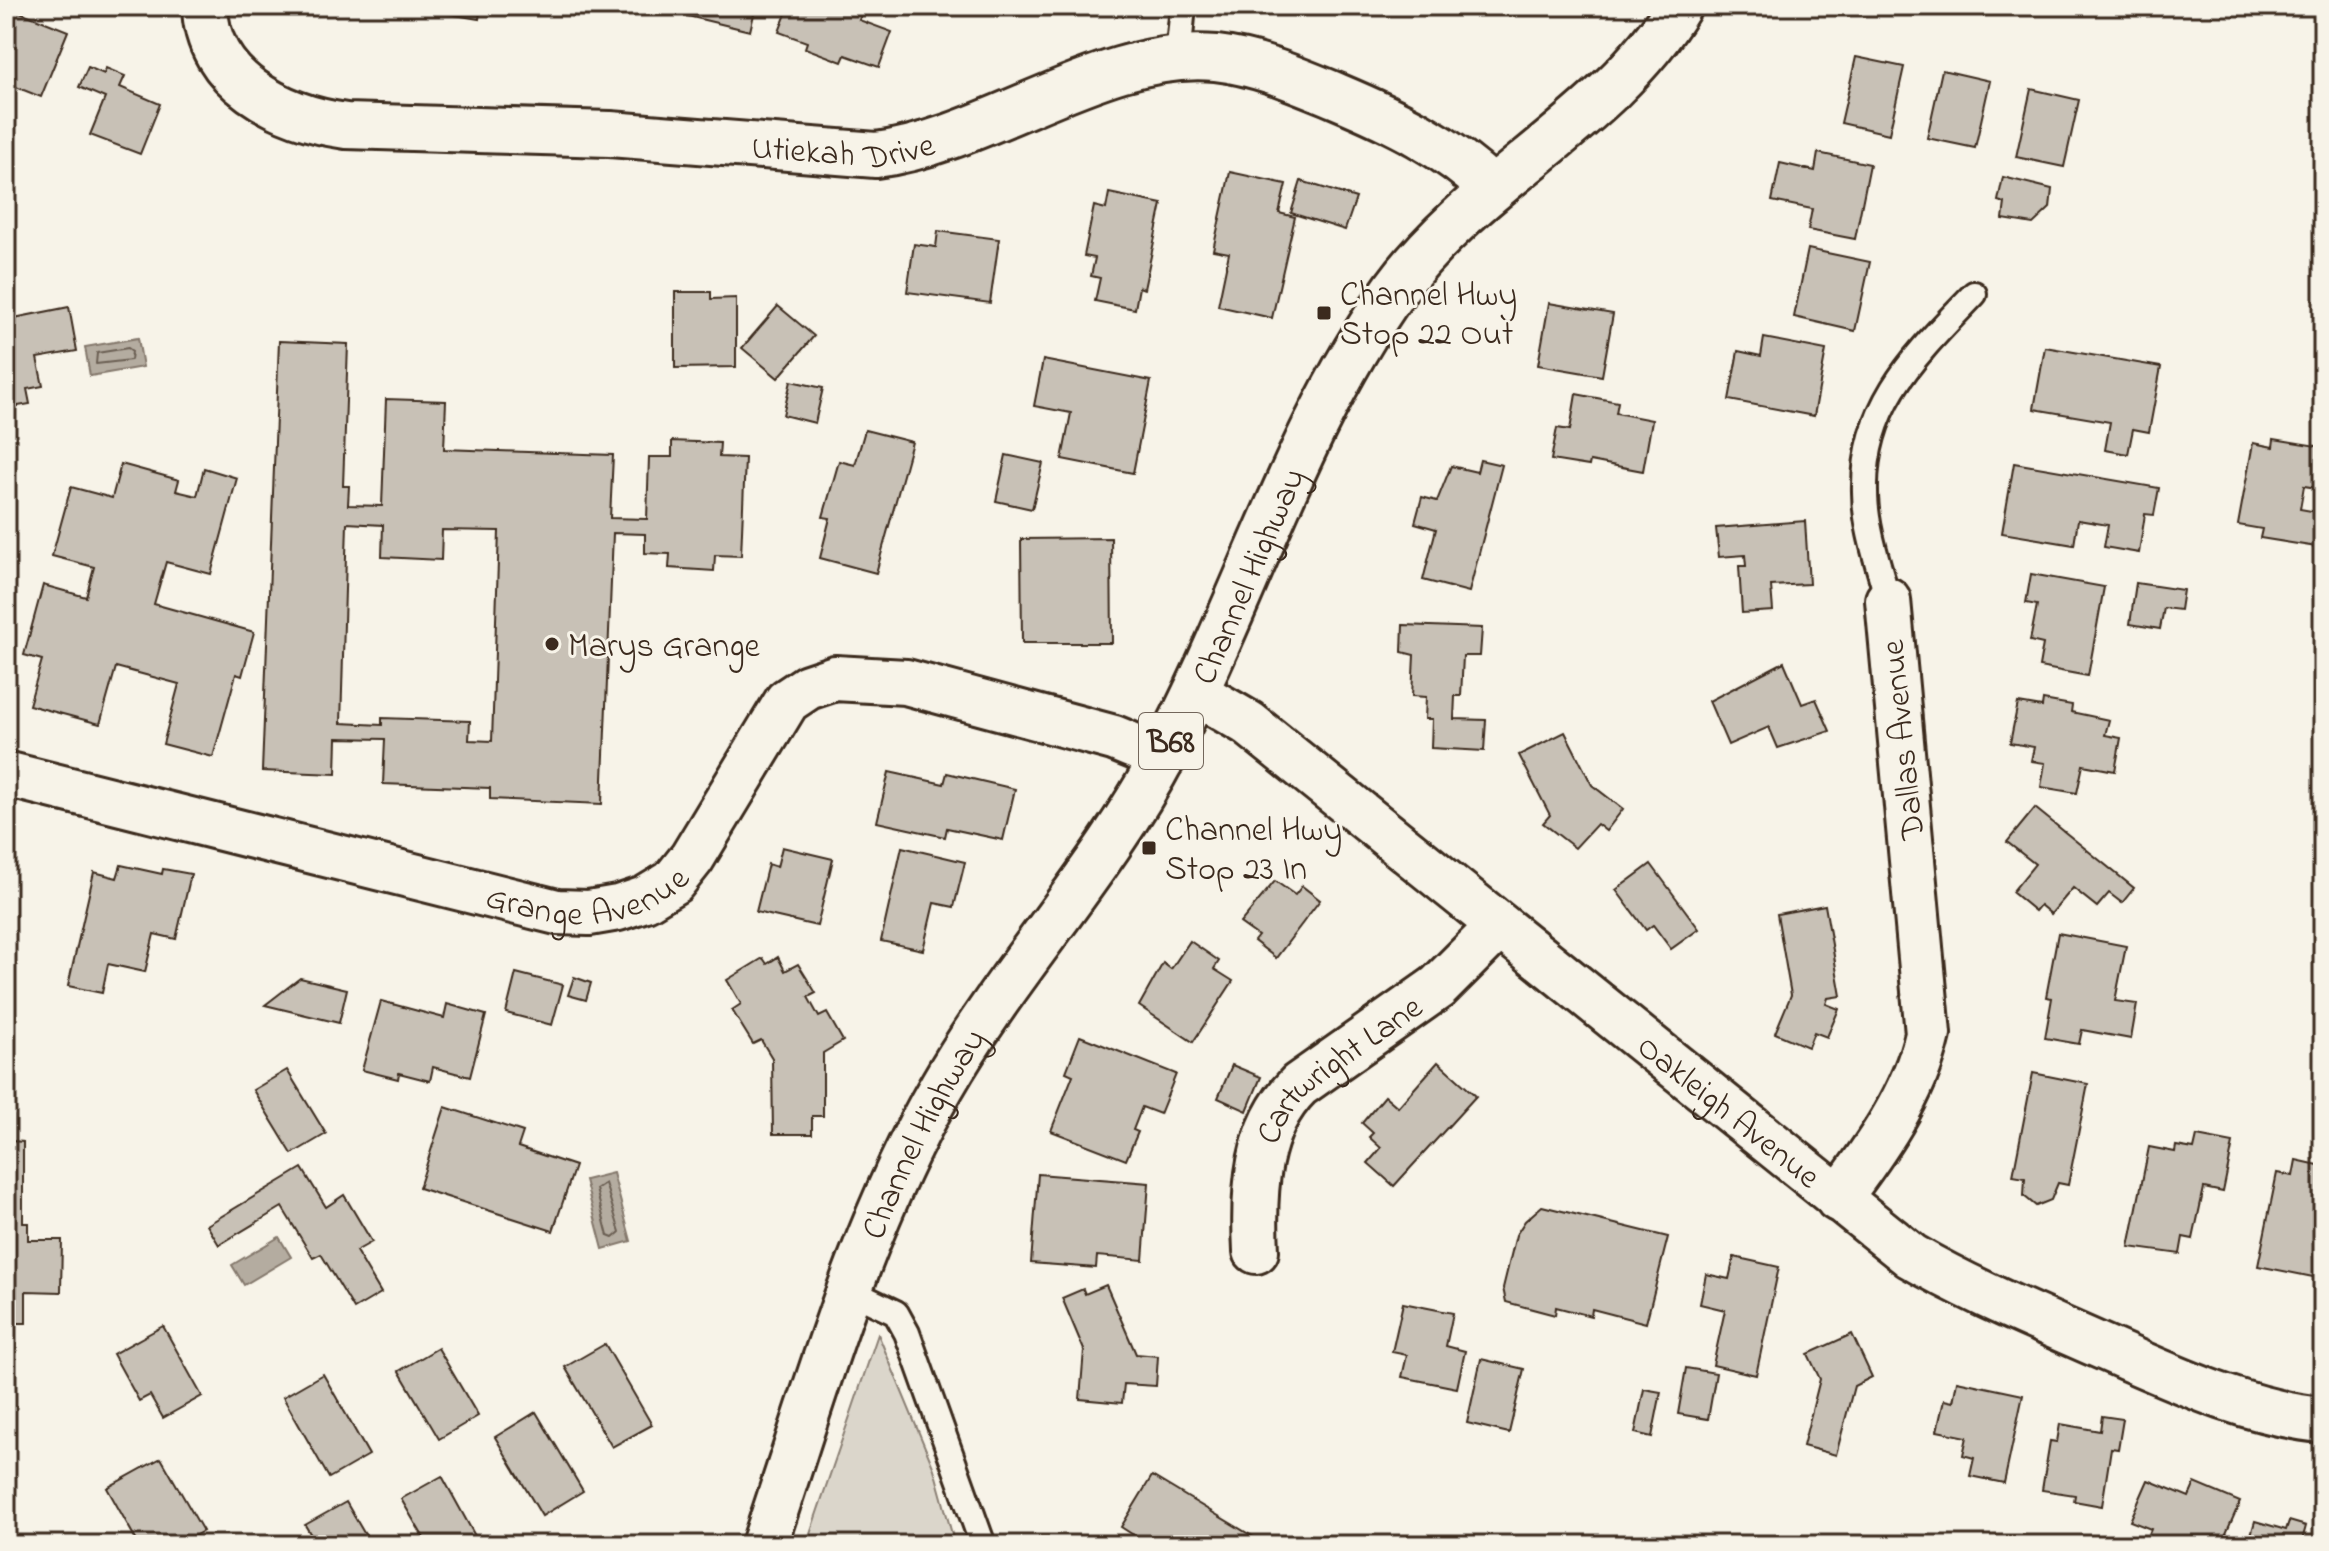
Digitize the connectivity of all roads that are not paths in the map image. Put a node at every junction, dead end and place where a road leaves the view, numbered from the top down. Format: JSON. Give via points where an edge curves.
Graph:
{"nodes":[{"id":1,"x":205,"y":6,"type":"edge"},
{"id":2,"x":1183,"y":6,"type":"edge"},
{"id":3,"x":1679,"y":6,"type":"edge"},
{"id":4,"x":1178,"y":58,"type":"junction"},
{"id":5,"x":1492,"y":189,"type":"junction"},
{"id":6,"x":1974,"y":294,"type":"dead end"},
{"id":7,"x":1888,"y":600,"type":"joint"},
{"id":8,"x":1196,"y":693,"type":"junction"},
{"id":9,"x":1163,"y":758,"type":"junction"},
{"id":10,"x":6,"y":774,"type":"edge"},
{"id":11,"x":1498,"y":927,"type":"junction"},
{"id":12,"x":1838,"y":1199,"type":"junction"},
{"id":13,"x":1256,"y":1251,"type":"dead end"},
{"id":14,"x":850,"y":1291,"type":"junction"},
{"id":15,"x":2323,"y":1420,"type":"edge"},
{"id":16,"x":764,"y":1545,"type":"edge"},
{"id":17,"x":983,"y":1545,"type":"edge"}],
"edges":[{"from":1,"to":4,"type":"street","name":"Utiekah Drive","via":[[213,45],[231,71],[278,109],[312,121],[610,134],[835,153],[916,150],[1098,78]]},
{"from":2,"to":4,"type":"lane"},
{"from":3,"to":5,"type":"street","name":"Channel Highway","number":"B68","via":[[1651,46],[1600,97]]},
{"from":4,"to":5,"type":"street","name":"Utiekah Drive","via":[[1215,58],[1291,77],[1389,118],[1462,160]]},
{"from":5,"to":8,"type":"street","name":"Channel Highway","number":"B68","via":[[1421,257],[1362,341],[1286,491]]},
{"from":6,"to":7,"type":"lane","name":"Dallas Avenue","via":[[1910,366],[1873,424],[1865,493]]},
{"from":7,"to":12,"type":"street","name":"Dallas Avenue","via":[[1928,1034],[1915,1077],[1873,1152]]},
{"from":8,"to":9,"type":"street","name":"Channel Highway","number":"B68"},
{"from":8,"to":11,"type":"street","name":"Oakleigh Avenue","via":[[1248,723]]},
{"from":9,"to":10,"type":"street","name":"Grange Avenue","via":[[1114,738],[906,682],[835,678],[787,701],[673,882],[645,899],[589,913],[557,912]]},
{"from":9,"to":14,"type":"street","name":"Channel Highway","number":"B68","via":[[939,1091]]},
{"from":11,"to":12,"type":"street","name":"Oakleigh Avenue"},
{"from":11,"to":13,"type":"street","name":"Cartwright Lane","via":[[1438,987],[1282,1102],[1263,1146]]},
{"from":12,"to":15,"type":"street","name":"Oakleigh Avenue","via":[[1911,1256],[1958,1283],[2177,1379],[2253,1406]]},
{"from":14,"to":16,"type":"street","name":"Channel Highway","number":"B68"},
{"from":14,"to":17,"type":"lane","via":[[896,1313],[907,1333]]}]}
